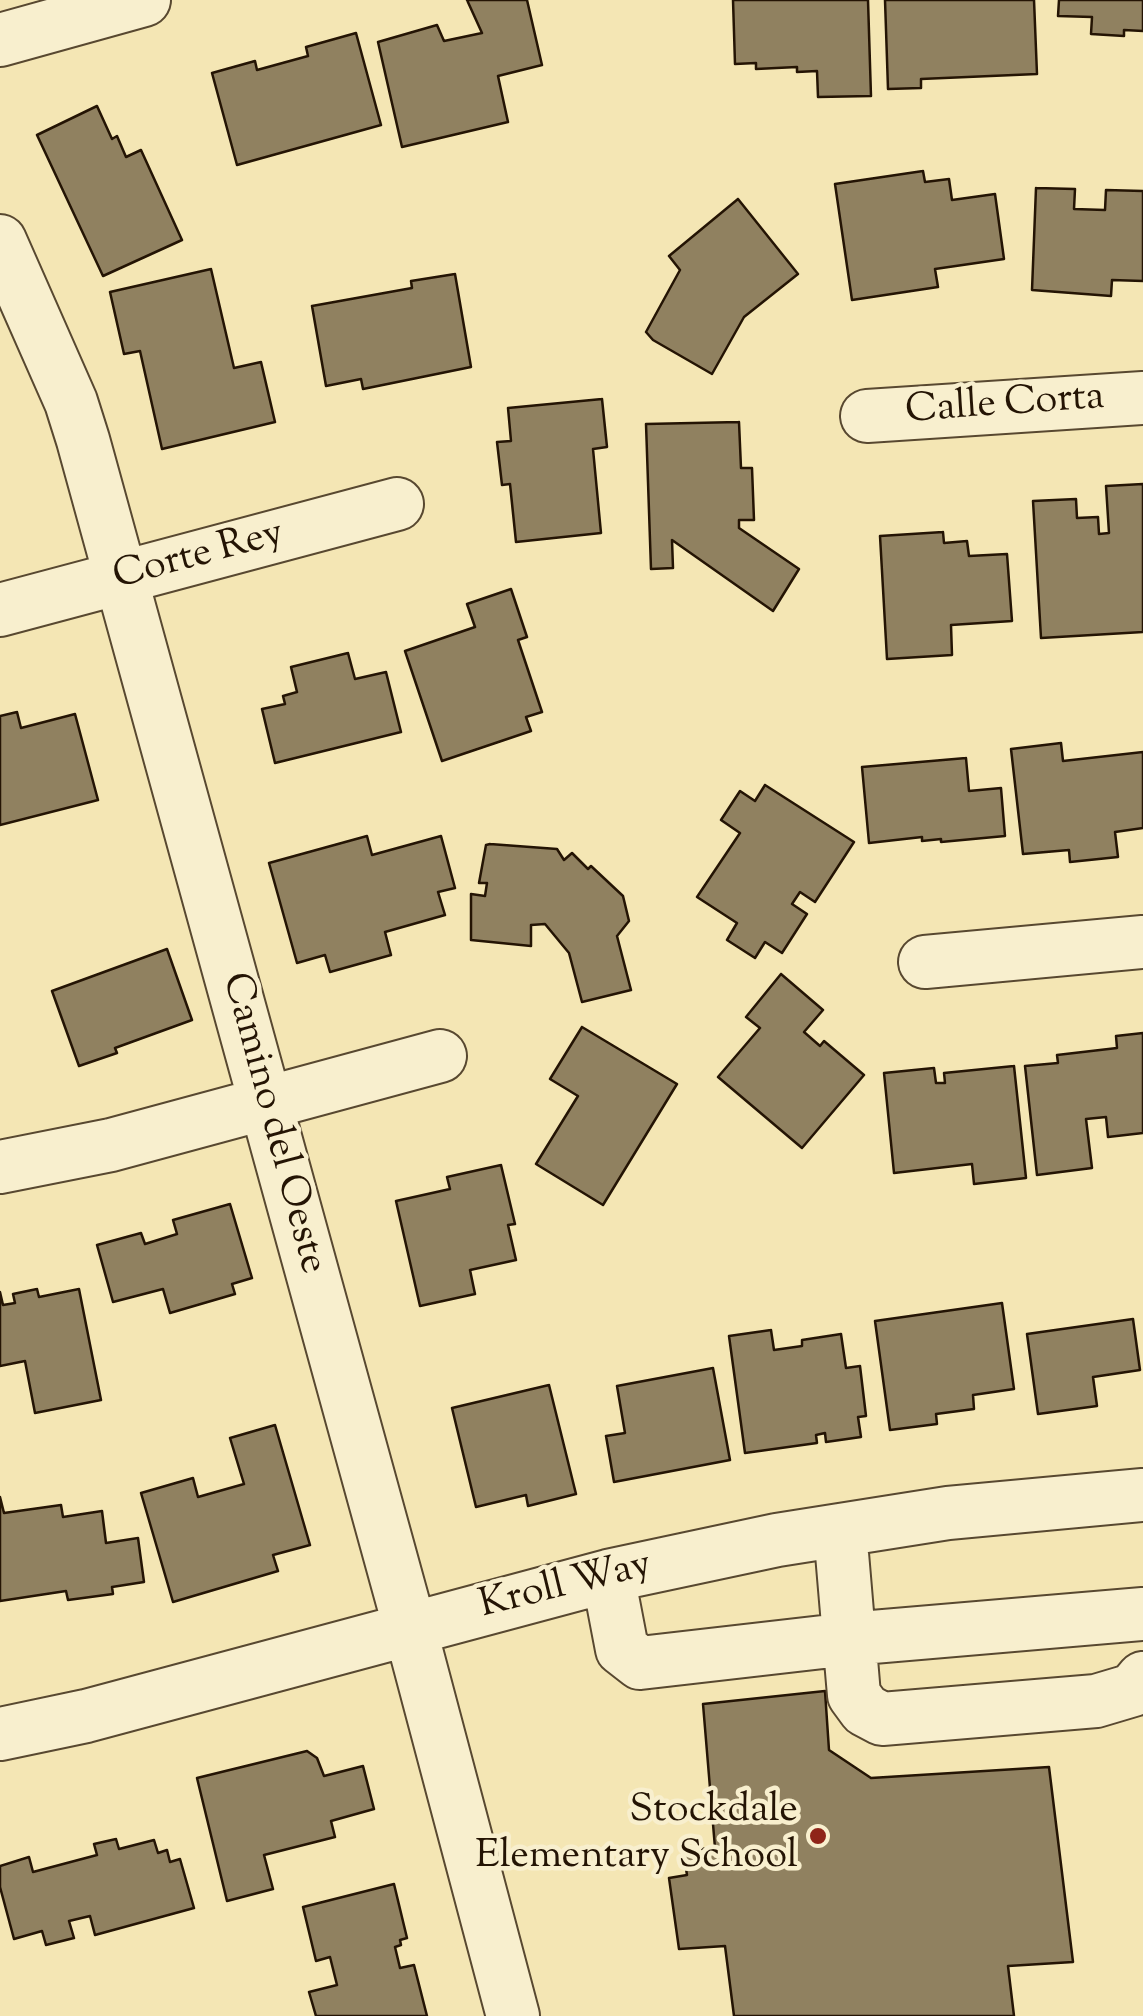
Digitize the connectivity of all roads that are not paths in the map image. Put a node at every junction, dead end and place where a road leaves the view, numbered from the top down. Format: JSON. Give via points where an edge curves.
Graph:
{"nodes":[{"id":1,"x":144,"y":0,"type":"edge"},
{"id":2,"x":0,"y":40,"type":"edge"},
{"id":3,"x":0,"y":241,"type":"edge"},
{"id":4,"x":1143,"y":398,"type":"edge"},
{"id":5,"x":867,"y":416,"type":"dead end"},
{"id":6,"x":397,"y":504,"type":"dead end"},
{"id":7,"x":121,"y":580,"type":"junction"},
{"id":8,"x":0,"y":610,"type":"edge"},
{"id":9,"x":1143,"y":942,"type":"edge"},
{"id":10,"x":926,"y":962,"type":"dead end"},
{"id":11,"x":440,"y":1056,"type":"dead end"},
{"id":12,"x":266,"y":1104,"type":"junction"},
{"id":13,"x":0,"y":1167,"type":"edge"},
{"id":14,"x":1143,"y":1495,"type":"edge"},
{"id":15,"x":840,"y":1530,"type":"junction"},
{"id":16,"x":608,"y":1576,"type":"junction"},
{"id":17,"x":1143,"y":1614,"type":"edge"},
{"id":18,"x":410,"y":1628,"type":"junction"},
{"id":19,"x":849,"y":1639,"type":"junction"},
{"id":20,"x":1143,"y":1678,"type":"edge"},
{"id":21,"x":0,"y":1734,"type":"edge"},
{"id":22,"x":513,"y":2016,"type":"edge"}],
"edges":[{"from":1,"to":2,"type":"street"},
{"from":3,"to":7,"type":"street","name":"Camino del Oeste","via":[[71,402]]},
{"from":4,"to":5,"type":"street","name":"Calle Corta"},
{"from":6,"to":7,"type":"street","name":"Corte Rey"},
{"from":7,"to":8,"type":"street","name":"Corte Rey"},
{"from":7,"to":12,"type":"street","name":"Camino del Oeste"},
{"from":9,"to":10,"type":"street"},
{"from":11,"to":12,"type":"street"},
{"from":12,"to":13,"type":"street"},
{"from":12,"to":18,"type":"street","name":"Camino del Oeste"},
{"from":14,"to":15,"type":"street","name":"Kroll Way"},
{"from":15,"to":16,"type":"street","name":"Kroll Way"},
{"from":15,"to":19,"type":"street"},
{"from":16,"to":18,"type":"street","name":"Kroll Way"},
{"from":16,"to":19,"type":"street","via":[[622,1649],[640,1663]]},
{"from":17,"to":19,"type":"street"},
{"from":18,"to":21,"type":"street","name":"Kroll Way"},
{"from":18,"to":22,"type":"street","name":"Camino del Oeste"},
{"from":19,"to":20,"type":"street","via":[[854,1695],[882,1719],[1096,1701],[1133,1690]]}]}
